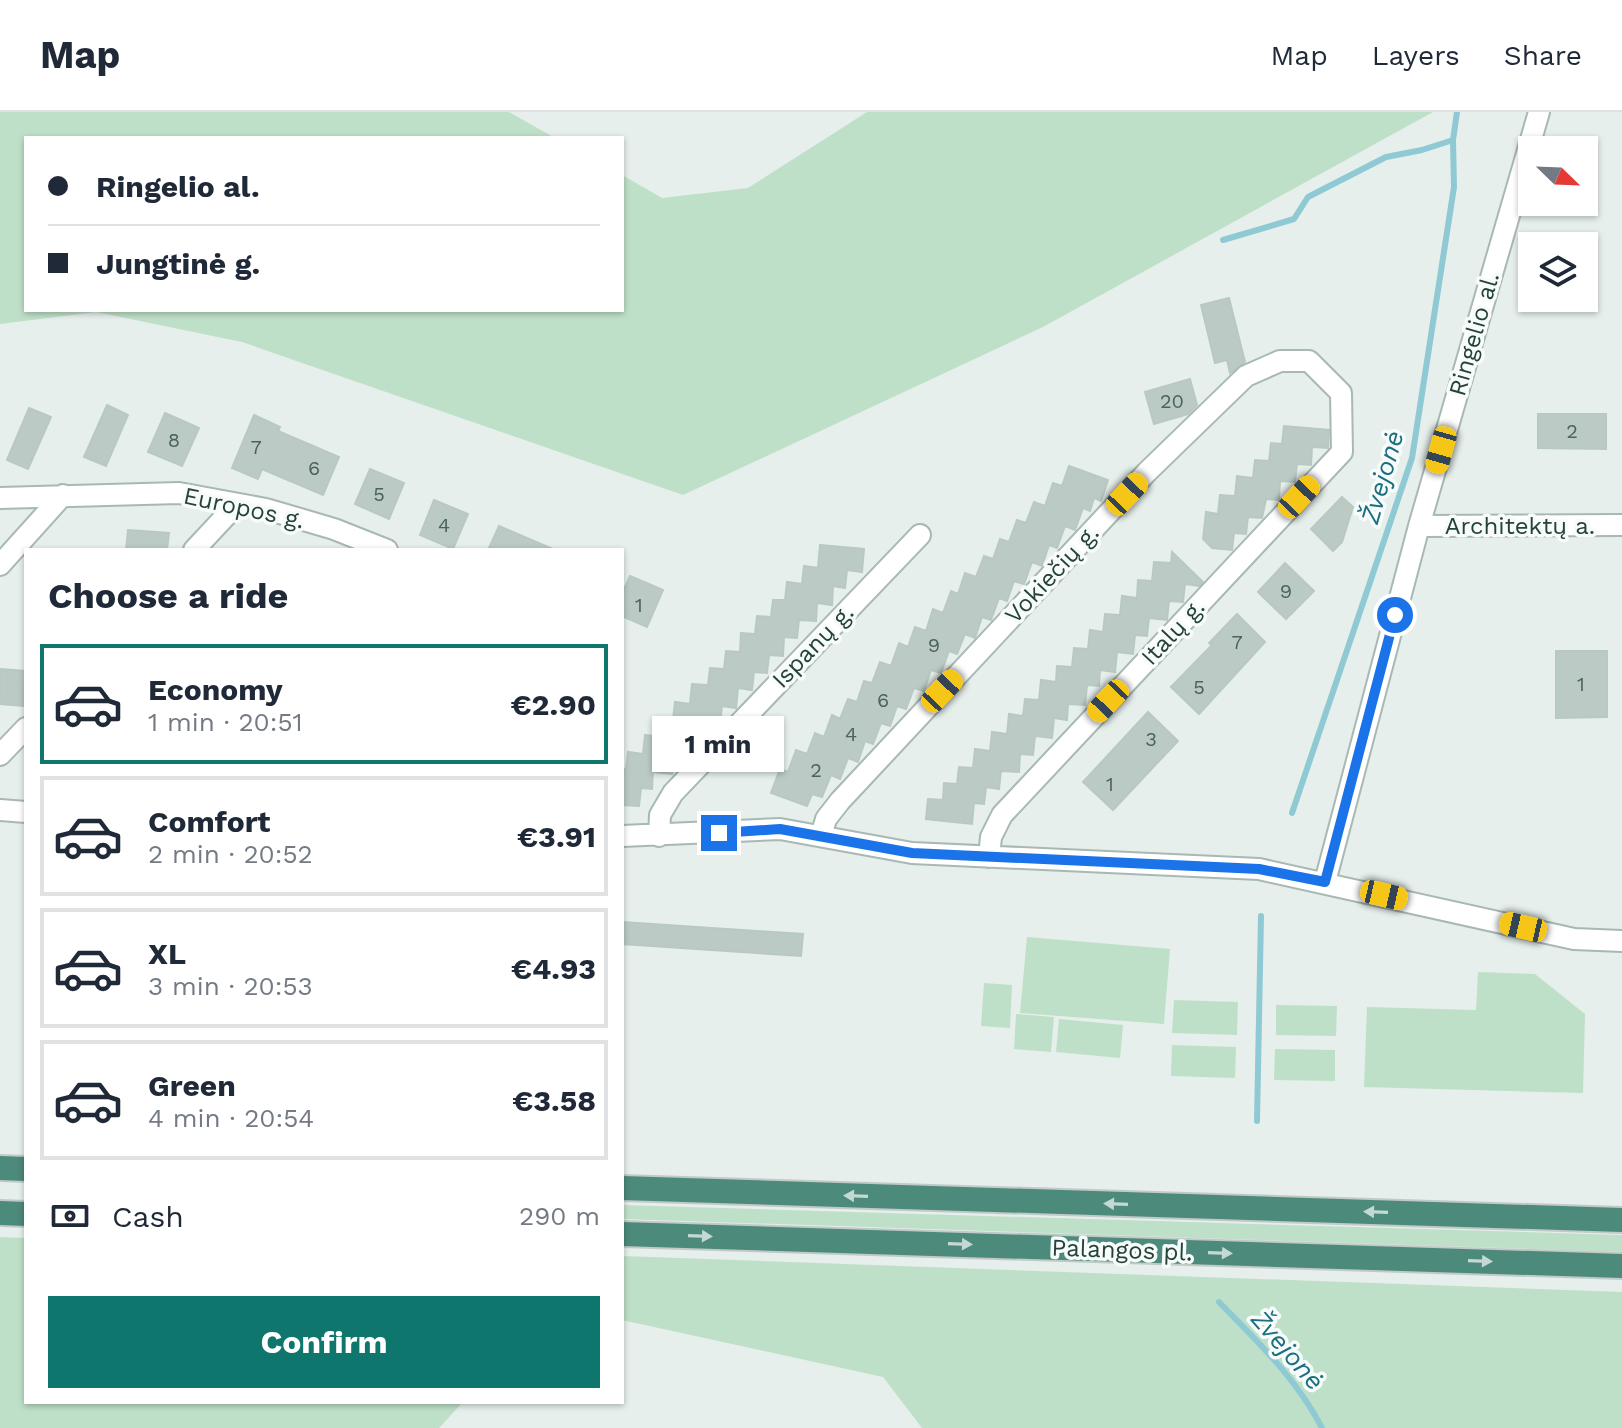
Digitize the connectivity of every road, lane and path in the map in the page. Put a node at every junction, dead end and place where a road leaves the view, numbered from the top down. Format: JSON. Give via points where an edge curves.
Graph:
{"nodes":[{"id":1,"x":1539,"y":112,"type":"edge"},
{"id":2,"x":1342,"y":452,"type":"joint"},
{"id":3,"x":63,"y":495,"type":"junction"},
{"id":4,"x":0,"y":498,"type":"edge"},
{"id":5,"x":237,"y":504,"type":"junction"},
{"id":6,"x":1622,"y":525,"type":"edge"},
{"id":7,"x":1419,"y":526,"type":"junction"},
{"id":8,"x":920,"y":535,"type":"dead end"},
{"id":9,"x":196,"y":548,"type":"edge"},
{"id":10,"x":376,"y":548,"type":"edge"},
{"id":11,"x":0,"y":565,"type":"edge"},
{"id":12,"x":24,"y":730,"type":"edge"},
{"id":13,"x":0,"y":755,"type":"edge"},
{"id":14,"x":0,"y":810,"type":"edge"},
{"id":15,"x":24,"y":812,"type":"edge"},
{"id":16,"x":624,"y":836,"type":"edge"},
{"id":17,"x":659,"y":836,"type":"junction"},
{"id":18,"x":821,"y":836,"type":"junction"},
{"id":19,"x":989,"y":857,"type":"junction"},
{"id":20,"x":1325,"y":882,"type":"junction"},
{"id":21,"x":1622,"y":941,"type":"edge"},
{"id":22,"x":0,"y":1168,"type":"edge"},
{"id":23,"x":24,"y":1169,"type":"edge"},
{"id":24,"x":624,"y":1188,"type":"edge"},
{"id":25,"x":0,"y":1213,"type":"edge"},
{"id":26,"x":24,"y":1214,"type":"edge"},
{"id":27,"x":1620,"y":1220,"type":"edge"},
{"id":28,"x":624,"y":1234,"type":"edge"},
{"id":29,"x":1622,"y":1266,"type":"edge"}],
"edges":[{"from":1,"to":7,"type":"street","name":"Ringelio al."},
{"from":2,"to":18,"type":"street","name":"Vokiečių g.","via":[[1341,393],[1309,361],[1280,361],[1246,376],[1147,472],[840,801]]},
{"from":2,"to":19,"type":"street","name":"Italų g.","via":[[1002,815],[991,837]]},
{"from":3,"to":4,"type":"street","name":"Europos g."},
{"from":3,"to":5,"type":"street","name":"Europos g.","via":[[179,493]]},
{"from":3,"to":11,"type":"street"},
{"from":5,"to":9,"type":"street"},
{"from":5,"to":10,"type":"street","name":"Europos g.","via":[[334,529]]},
{"from":6,"to":7,"type":"street","name":"Architektų a."},
{"from":7,"to":20,"type":"street","name":"Ringelio al."},
{"from":8,"to":17,"type":"street","name":"Ispanų g.","via":[[673,793],[660,815]]},
{"from":12,"to":13,"type":"street"},
{"from":14,"to":15,"type":"street"},
{"from":16,"to":17,"type":"street"},
{"from":17,"to":18,"type":"street","via":[[780,829]]},
{"from":18,"to":19,"type":"street","via":[[912,853]]},
{"from":19,"to":20,"type":"street","via":[[1259,869]]},
{"from":20,"to":21,"type":"street","via":[[1574,939]]},
{"from":22,"to":23,"type":"highway"},
{"from":27,"to":24,"type":"highway","name":"Palangos pl.","one_way":true},
{"from":25,"to":26,"type":"highway"},
{"from":28,"to":29,"type":"highway","name":"Palangos pl.","one_way":true}]}
